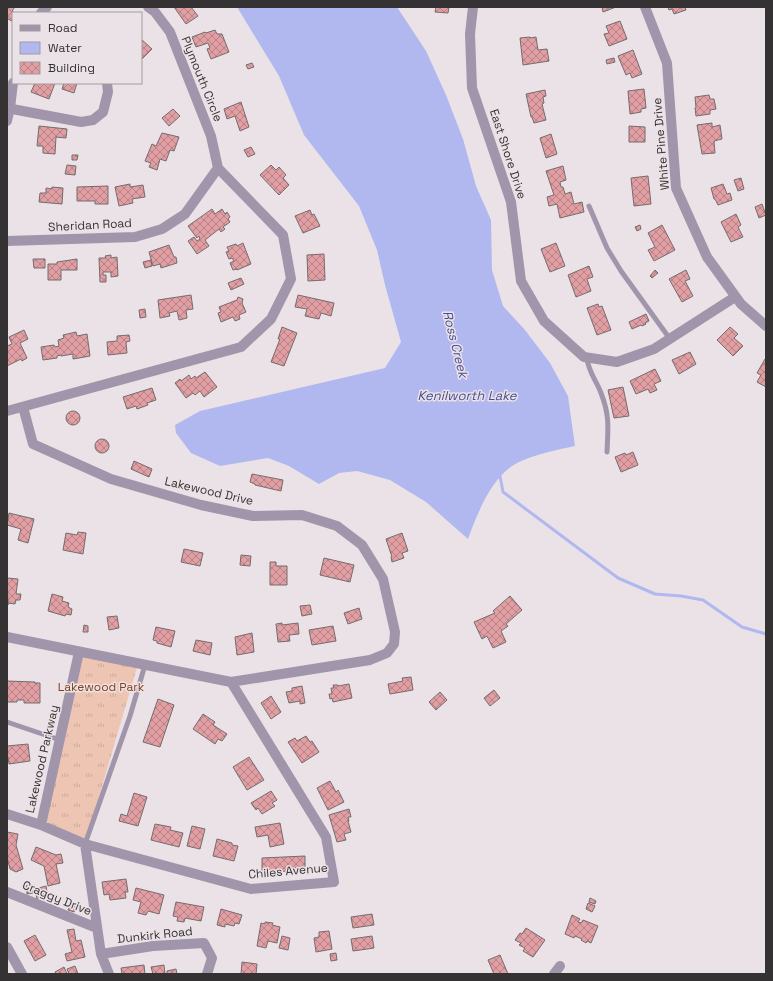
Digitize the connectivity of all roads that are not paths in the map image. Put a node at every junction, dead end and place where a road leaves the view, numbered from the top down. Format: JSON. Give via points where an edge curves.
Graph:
{"nodes":[{"id":1,"x":148,"y":7,"type":"edge"},
{"id":2,"x":473,"y":7,"type":"edge"},
{"id":3,"x":646,"y":7,"type":"edge"},
{"id":4,"x":13,"y":84,"type":"edge"},
{"id":5,"x":107,"y":84,"type":"edge"},
{"id":6,"x":9,"y":108,"type":"edge"},
{"id":7,"x":7,"y":121,"type":"edge"},
{"id":8,"x":218,"y":168,"type":"junction"},
{"id":9,"x":589,"y":206,"type":"dead end"},
{"id":10,"x":7,"y":241,"type":"edge"},
{"id":11,"x":735,"y":297,"type":"junction"},
{"id":12,"x":766,"y":326,"type":"edge"},
{"id":13,"x":670,"y":338,"type":"junction"},
{"id":14,"x":587,"y":358,"type":"junction"},
{"id":15,"x":23,"y":407,"type":"junction"},
{"id":16,"x":7,"y":411,"type":"edge"},
{"id":17,"x":607,"y":452,"type":"dead end"},
{"id":18,"x":7,"y":637,"type":"edge"},
{"id":19,"x":79,"y":652,"type":"junction"},
{"id":20,"x":145,"y":665,"type":"junction"},
{"id":21,"x":231,"y":682,"type":"junction"},
{"id":22,"x":7,"y":722,"type":"edge"},
{"id":23,"x":60,"y":740,"type":"junction"},
{"id":24,"x":7,"y":814,"type":"edge"},
{"id":25,"x":41,"y":825,"type":"junction"},
{"id":26,"x":85,"y":844,"type":"junction"},
{"id":27,"x":7,"y":892,"type":"edge"},
{"id":28,"x":97,"y":928,"type":"junction"},
{"id":29,"x":7,"y":947,"type":"edge"},
{"id":30,"x":100,"y":954,"type":"junction"},
{"id":31,"x":22,"y":974,"type":"edge"},
{"id":32,"x":109,"y":974,"type":"edge"},
{"id":33,"x":207,"y":974,"type":"edge"}],
"edges":[{"from":1,"to":8,"type":"street","name":"Plymouth Circle","via":[[170,32],[211,136]]},
{"from":2,"to":14,"type":"street","name":"East Shore Drive","via":[[470,34],[472,88],[511,202],[521,281],[544,321]]},
{"from":3,"to":11,"type":"street","name":"White Pine Drive","via":[[667,62],[676,188],[707,257]]},
{"from":4,"to":6,"type":"street"},
{"from":5,"to":6,"type":"street","via":[[108,92],[103,112],[94,120],[81,122]]},
{"from":6,"to":7,"type":"street"},
{"from":8,"to":10,"type":"street","name":"Sheridan Road","via":[[185,214],[162,229],[134,236]]},
{"from":8,"to":15,"type":"street","via":[[283,234],[291,279],[271,319],[241,347]]},
{"from":9,"to":13,"type":"lane","via":[[607,248],[621,271]]},
{"from":11,"to":12,"type":"street","name":"White Pine Drive"},
{"from":11,"to":13,"type":"street"},
{"from":13,"to":14,"type":"street","via":[[654,349],[617,362]]},
{"from":14,"to":17,"type":"lane","via":[[589,370],[601,392],[608,415]]},
{"from":15,"to":16,"type":"street"},
{"from":15,"to":21,"type":"street","name":"Lakewood Drive","via":[[33,444],[111,479],[200,505],[253,516],[302,515],[336,526],[362,545],[383,579],[396,632],[394,644],[387,653],[370,660]]},
{"from":18,"to":19,"type":"street","name":"Lakewood Drive"},
{"from":19,"to":20,"type":"street","name":"Lakewood Drive"},
{"from":19,"to":23,"type":"street","name":"Lakewood Parkway"},
{"from":20,"to":21,"type":"street","name":"Lakewood Drive"},
{"from":20,"to":26,"type":"lane"},
{"from":21,"to":26,"type":"street","name":"Chiles Avenue","via":[[326,837],[334,882],[251,889]]},
{"from":22,"to":23,"type":"lane"},
{"from":23,"to":25,"type":"street","name":"Lakewood Parkway"},
{"from":24,"to":25,"type":"street","name":"Chiles Avenue"},
{"from":25,"to":26,"type":"street","name":"Chiles Avenue"},
{"from":26,"to":28,"type":"street"},
{"from":27,"to":28,"type":"street","name":"Craggy Drive"},
{"from":28,"to":30,"type":"street"},
{"from":29,"to":31,"type":"street"},
{"from":30,"to":32,"type":"street"},
{"from":30,"to":33,"type":"street","name":"Dunkirk Road","via":[[153,946],[204,943],[212,958]]}]}
